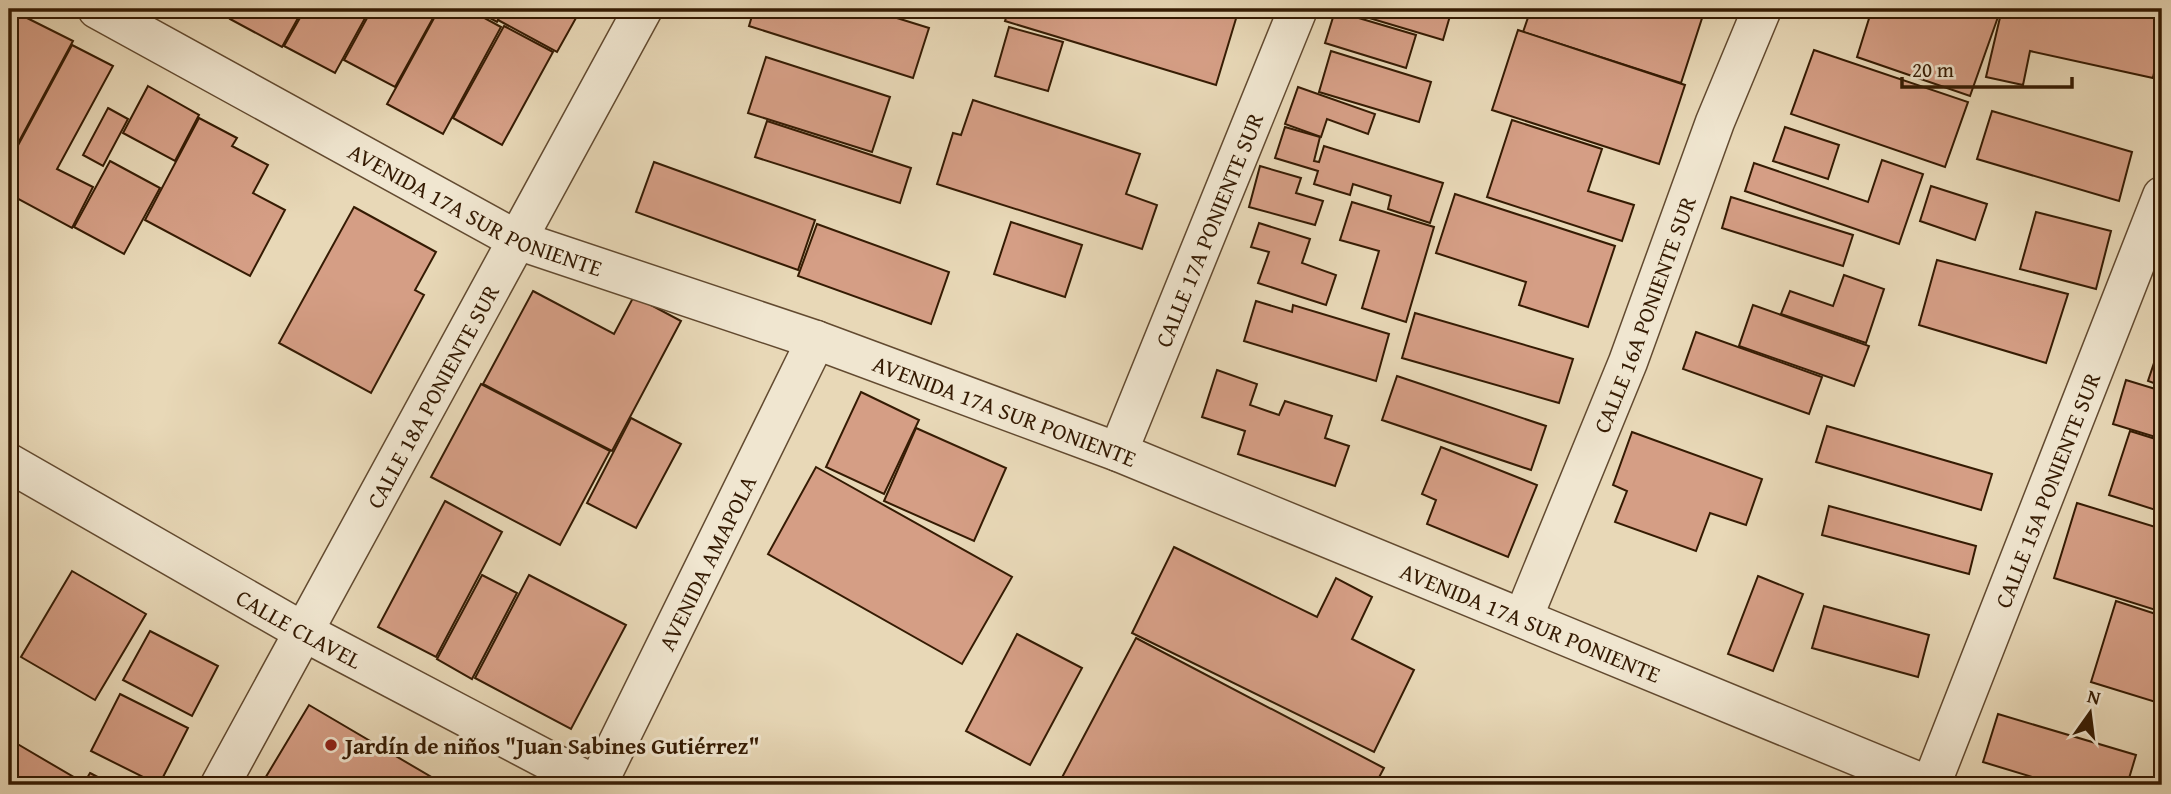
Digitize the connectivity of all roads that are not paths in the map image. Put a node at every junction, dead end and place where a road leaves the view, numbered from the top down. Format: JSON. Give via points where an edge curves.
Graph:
{"nodes":[{"id":1,"x":97,"y":9,"type":"edge"},
{"id":2,"x":643,"y":9,"type":"edge"},
{"id":3,"x":1298,"y":9,"type":"edge"},
{"id":4,"x":1762,"y":9,"type":"edge"},
{"id":5,"x":2162,"y":196,"type":"edge"},
{"id":6,"x":517,"y":240,"type":"junction"},
{"id":7,"x":816,"y":340,"type":"junction"},
{"id":8,"x":1118,"y":452,"type":"junction"},
{"id":9,"x":9,"y":463,"type":"edge"},
{"id":10,"x":1523,"y":618,"type":"junction"},
{"id":11,"x":304,"y":632,"type":"junction"},
{"id":12,"x":220,"y":785,"type":"edge"},
{"id":13,"x":596,"y":785,"type":"edge"},
{"id":14,"x":1929,"y":785,"type":"edge"}],
"edges":[{"from":1,"to":6,"type":"street","name":"AVENIDA 17A SUR PONIENTE"},
{"from":2,"to":6,"type":"street","name":"CALLE 18A PONIENTE SUR"},
{"from":3,"to":8,"type":"street","name":"CALLE 17A PONIENTE SUR"},
{"from":4,"to":10,"type":"street","name":"CALLE 16A PONIENTE SUR","via":[[1715,122],[1628,362]]},
{"from":5,"to":14,"type":"street","name":"CALLE 15A PONIENTE SUR"},
{"from":6,"to":7,"type":"street","name":"AVENIDA 17A SUR PONIENTE"},
{"from":6,"to":11,"type":"street","name":"CALLE 18A PONIENTE SUR"},
{"from":7,"to":8,"type":"street","name":"AVENIDA 17A SUR PONIENTE"},
{"from":7,"to":13,"type":"street","name":"AVENIDA AMAPOLA"},
{"from":8,"to":10,"type":"street","name":"AVENIDA 17A SUR PONIENTE"},
{"from":9,"to":11,"type":"street","name":"CALLE CLAVEL"},
{"from":10,"to":14,"type":"street","name":"AVENIDA 17A SUR PONIENTE"},
{"from":11,"to":12,"type":"street","name":"CALLE 18A PONIENTE SUR"},
{"from":11,"to":13,"type":"street","name":"CALLE CLAVEL"}]}
